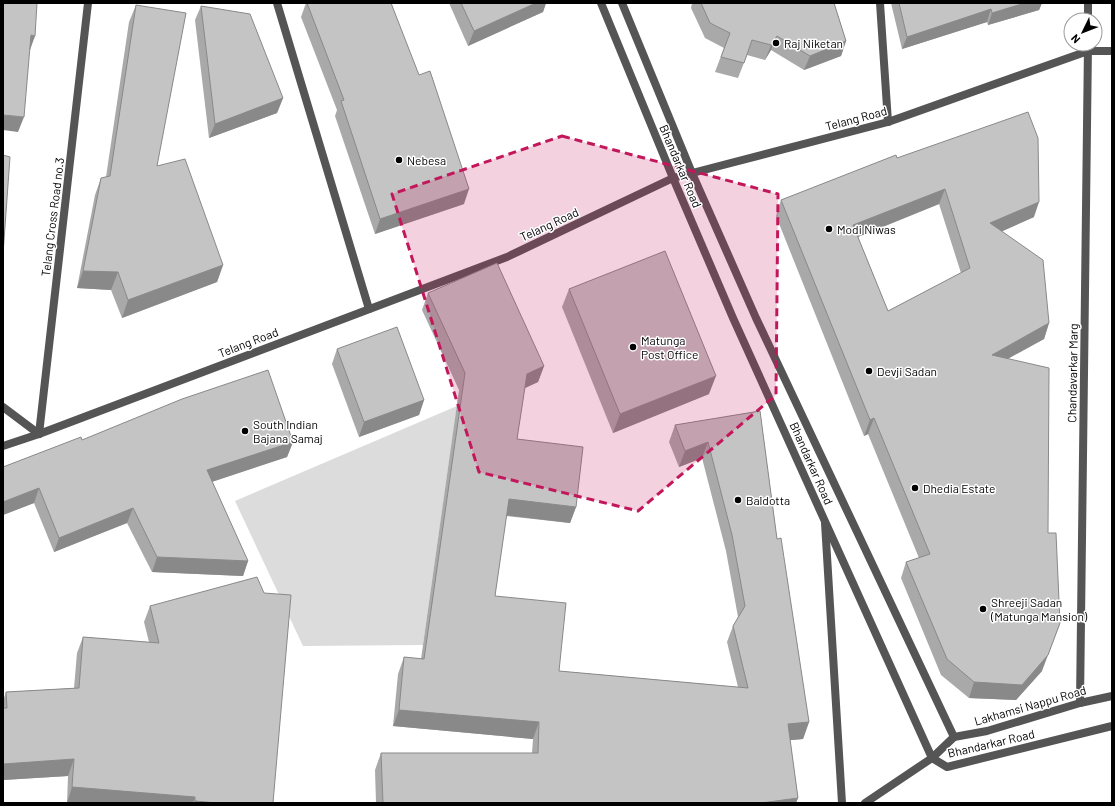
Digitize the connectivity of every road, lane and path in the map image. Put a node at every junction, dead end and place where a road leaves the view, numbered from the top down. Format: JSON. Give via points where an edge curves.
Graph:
{"nodes":[{"id":1,"x":88,"y":3,"type":"edge"},
{"id":2,"x":277,"y":3,"type":"edge"},
{"id":3,"x":600,"y":3,"type":"edge"},
{"id":4,"x":622,"y":3,"type":"edge"},
{"id":5,"x":880,"y":3,"type":"edge"},
{"id":6,"x":1075,"y":52,"type":"edge"},
{"id":7,"x":1088,"y":52,"type":"edge"},
{"id":8,"x":888,"y":122,"type":"junction"},
{"id":9,"x":692,"y":173,"type":"junction"},
{"id":10,"x":673,"y":178,"type":"junction"},
{"id":11,"x":369,"y":309,"type":"junction"},
{"id":12,"x":3,"y":407,"type":"edge"},
{"id":13,"x":39,"y":434,"type":"junction"},
{"id":14,"x":3,"y":446,"type":"edge"},
{"id":15,"x":825,"y":523,"type":"junction"},
{"id":16,"x":1112,"y":696,"type":"edge"},
{"id":17,"x":1080,"y":703,"type":"junction"},
{"id":18,"x":1112,"y":726,"type":"edge"},
{"id":19,"x":954,"y":737,"type":"junction"},
{"id":20,"x":932,"y":758,"type":"junction"},
{"id":21,"x":842,"y":803,"type":"edge"},
{"id":22,"x":865,"y":803,"type":"edge"}],
"edges":[{"from":1,"to":13,"type":"street","name":"Telang Cross Road no.3"},
{"from":2,"to":11,"type":"street"},
{"from":3,"to":10,"type":"street","name":"Bhandarkar Road"},
{"from":4,"to":9,"type":"street","name":"Bhandarkar Road"},
{"from":5,"to":8,"type":"street"},
{"from":6,"to":8,"type":"street","name":"Telang Road"},
{"from":7,"to":17,"type":"street","name":"Chandavarkar Marg"},
{"from":8,"to":9,"type":"street","name":"Telang Road"},
{"from":9,"to":10,"type":"street","name":"Telang Road"},
{"from":9,"to":19,"type":"street","name":"Bhandarkar Road","via":[[756,318]]},
{"from":10,"to":11,"type":"street","name":"Telang Road","via":[[506,257]]},
{"from":10,"to":15,"type":"street","name":"Bhandarkar Road"},
{"from":11,"to":13,"type":"street","name":"Telang Road"},
{"from":12,"to":13,"type":"street"},
{"from":13,"to":14,"type":"street","name":"Telang Road"},
{"from":15,"to":20,"type":"street","name":"Bhandarkar Road"},
{"from":15,"to":21,"type":"street"},
{"from":16,"to":17,"type":"street","name":"Lakhamsi Nappu Road"},
{"from":17,"to":19,"type":"street","name":"Lakhamsi Nappu Road","via":[[987,731]]},
{"from":18,"to":20,"type":"street","name":"Bhandarkar Road","via":[[947,767]]},
{"from":19,"to":20,"type":"street"},
{"from":20,"to":22,"type":"street"}]}
